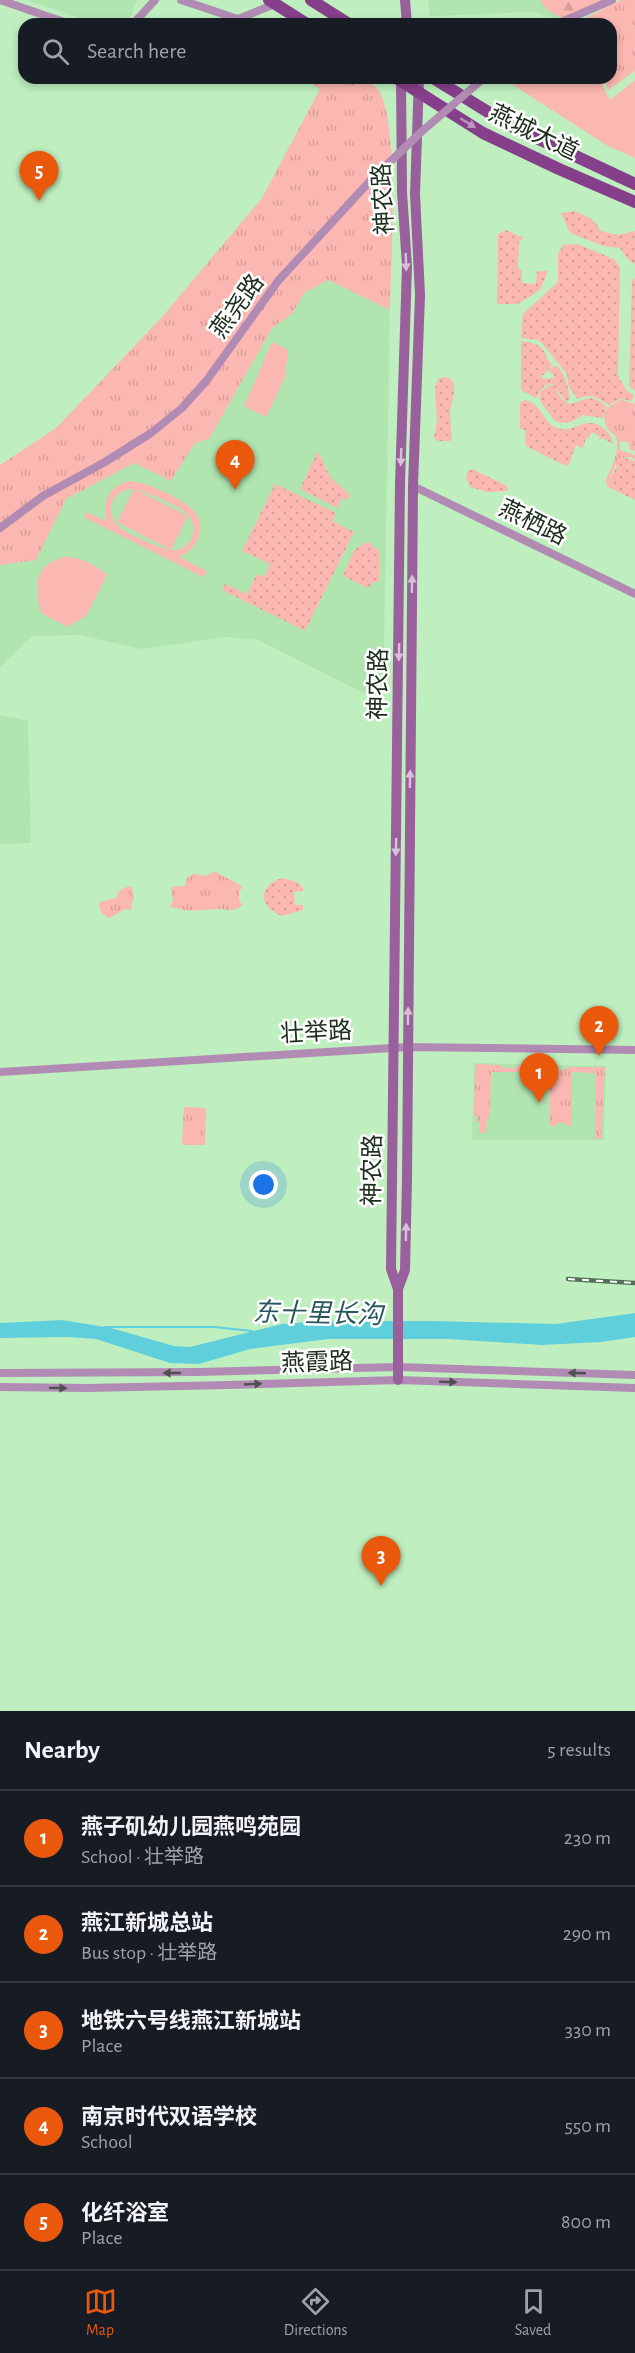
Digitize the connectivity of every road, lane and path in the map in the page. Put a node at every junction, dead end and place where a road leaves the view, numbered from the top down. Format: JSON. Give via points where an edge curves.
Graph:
{"nodes":[{"id":1,"x":0,"y":0,"type":"edge"},
{"id":2,"x":155,"y":0,"type":"edge"},
{"id":3,"x":181,"y":0,"type":"edge"},
{"id":4,"x":311,"y":0,"type":"edge"},
{"id":5,"x":405,"y":0,"type":"edge"},
{"id":6,"x":612,"y":0,"type":"edge"},
{"id":7,"x":272,"y":2,"type":"edge"},
{"id":8,"x":52,"y":18,"type":"edge"},
{"id":9,"x":138,"y":18,"type":"edge"},
{"id":10,"x":234,"y":18,"type":"edge"},
{"id":11,"x":239,"y":18,"type":"edge"},
{"id":12,"x":297,"y":18,"type":"edge"},
{"id":13,"x":340,"y":18,"type":"edge"},
{"id":14,"x":406,"y":18,"type":"edge"},
{"id":15,"x":571,"y":18,"type":"edge"},
{"id":16,"x":399,"y":84,"type":"edge"},
{"id":17,"x":406,"y":84,"type":"edge"},
{"id":18,"x":419,"y":84,"type":"edge"},
{"id":19,"x":443,"y":84,"type":"edge"},
{"id":20,"x":477,"y":84,"type":"edge"},
{"id":21,"x":418,"y":92,"type":"junction"},
{"id":22,"x":635,"y":184,"type":"edge"},
{"id":23,"x":635,"y":202,"type":"edge"},
{"id":24,"x":413,"y":486,"type":"junction"},
{"id":25,"x":0,"y":528,"type":"edge"},
{"id":26,"x":635,"y":594,"type":"edge"},
{"id":27,"x":395,"y":1047,"type":"junction"},
{"id":28,"x":408,"y":1047,"type":"junction"},
{"id":29,"x":635,"y":1050,"type":"edge"},
{"id":30,"x":0,"y":1071,"type":"edge"},
{"id":31,"x":398,"y":1289,"type":"junction"},
{"id":32,"x":398,"y":1367,"type":"junction"},
{"id":33,"x":0,"y":1373,"type":"edge"},
{"id":34,"x":635,"y":1375,"type":"edge"},
{"id":35,"x":398,"y":1380,"type":"junction"},
{"id":36,"x":0,"y":1387,"type":"edge"},
{"id":37,"x":635,"y":1388,"type":"edge"}],
"edges":[{"from":1,"to":8,"type":"street"},
{"from":2,"to":9,"type":"street"},
{"from":3,"to":10,"type":"street"},
{"from":4,"to":13,"type":"main road"},
{"from":5,"to":14,"type":"street"},
{"from":6,"to":15,"type":"street"},
{"from":7,"to":11,"type":"street"},
{"from":7,"to":12,"type":"main road"},
{"from":16,"to":27,"type":"street","name":"神农路","one_way":true,"via":[[407,266],[400,484]]},
{"from":17,"to":21,"type":"main road","name":"燕城大道"},
{"from":18,"to":21,"type":"street","name":"神农路"},
{"from":19,"to":22,"type":"main road","name":"燕城大道","via":[[509,125]]},
{"from":20,"to":25,"type":"street","name":"燕尧路","bridge":true,"via":[[369,182],[278,281],[207,380],[182,408],[151,433],[43,496]]},
{"from":21,"to":23,"type":"main road","name":"燕城大道","one_way":true,"via":[[483,133]]},
{"from":21,"to":24,"type":"street","name":"神农路","via":[[415,194],[420,294]]},
{"from":24,"to":26,"type":"street","name":"燕栖路"},
{"from":28,"to":24,"type":"street","name":"神农路","one_way":true},
{"from":27,"to":28,"type":"street","name":"壮举路"},
{"from":27,"to":30,"type":"street","name":"壮举路"},
{"from":27,"to":31,"type":"street","name":"神农路","via":[[391,1269]]},
{"from":28,"to":29,"type":"street","name":"壮举路"},
{"from":31,"to":28,"type":"street","name":"神农路","one_way":true,"via":[[405,1270]]},
{"from":31,"to":32,"type":"street","name":"神农路"},
{"from":32,"to":33,"type":"street","name":"燕霞路","one_way":true},
{"from":34,"to":32,"type":"street","name":"燕霞路","one_way":true},
{"from":32,"to":35,"type":"street","name":"神农路"},
{"from":36,"to":35,"type":"street","name":"燕霞路","one_way":true},
{"from":35,"to":37,"type":"street","name":"燕霞路","one_way":true}]}
